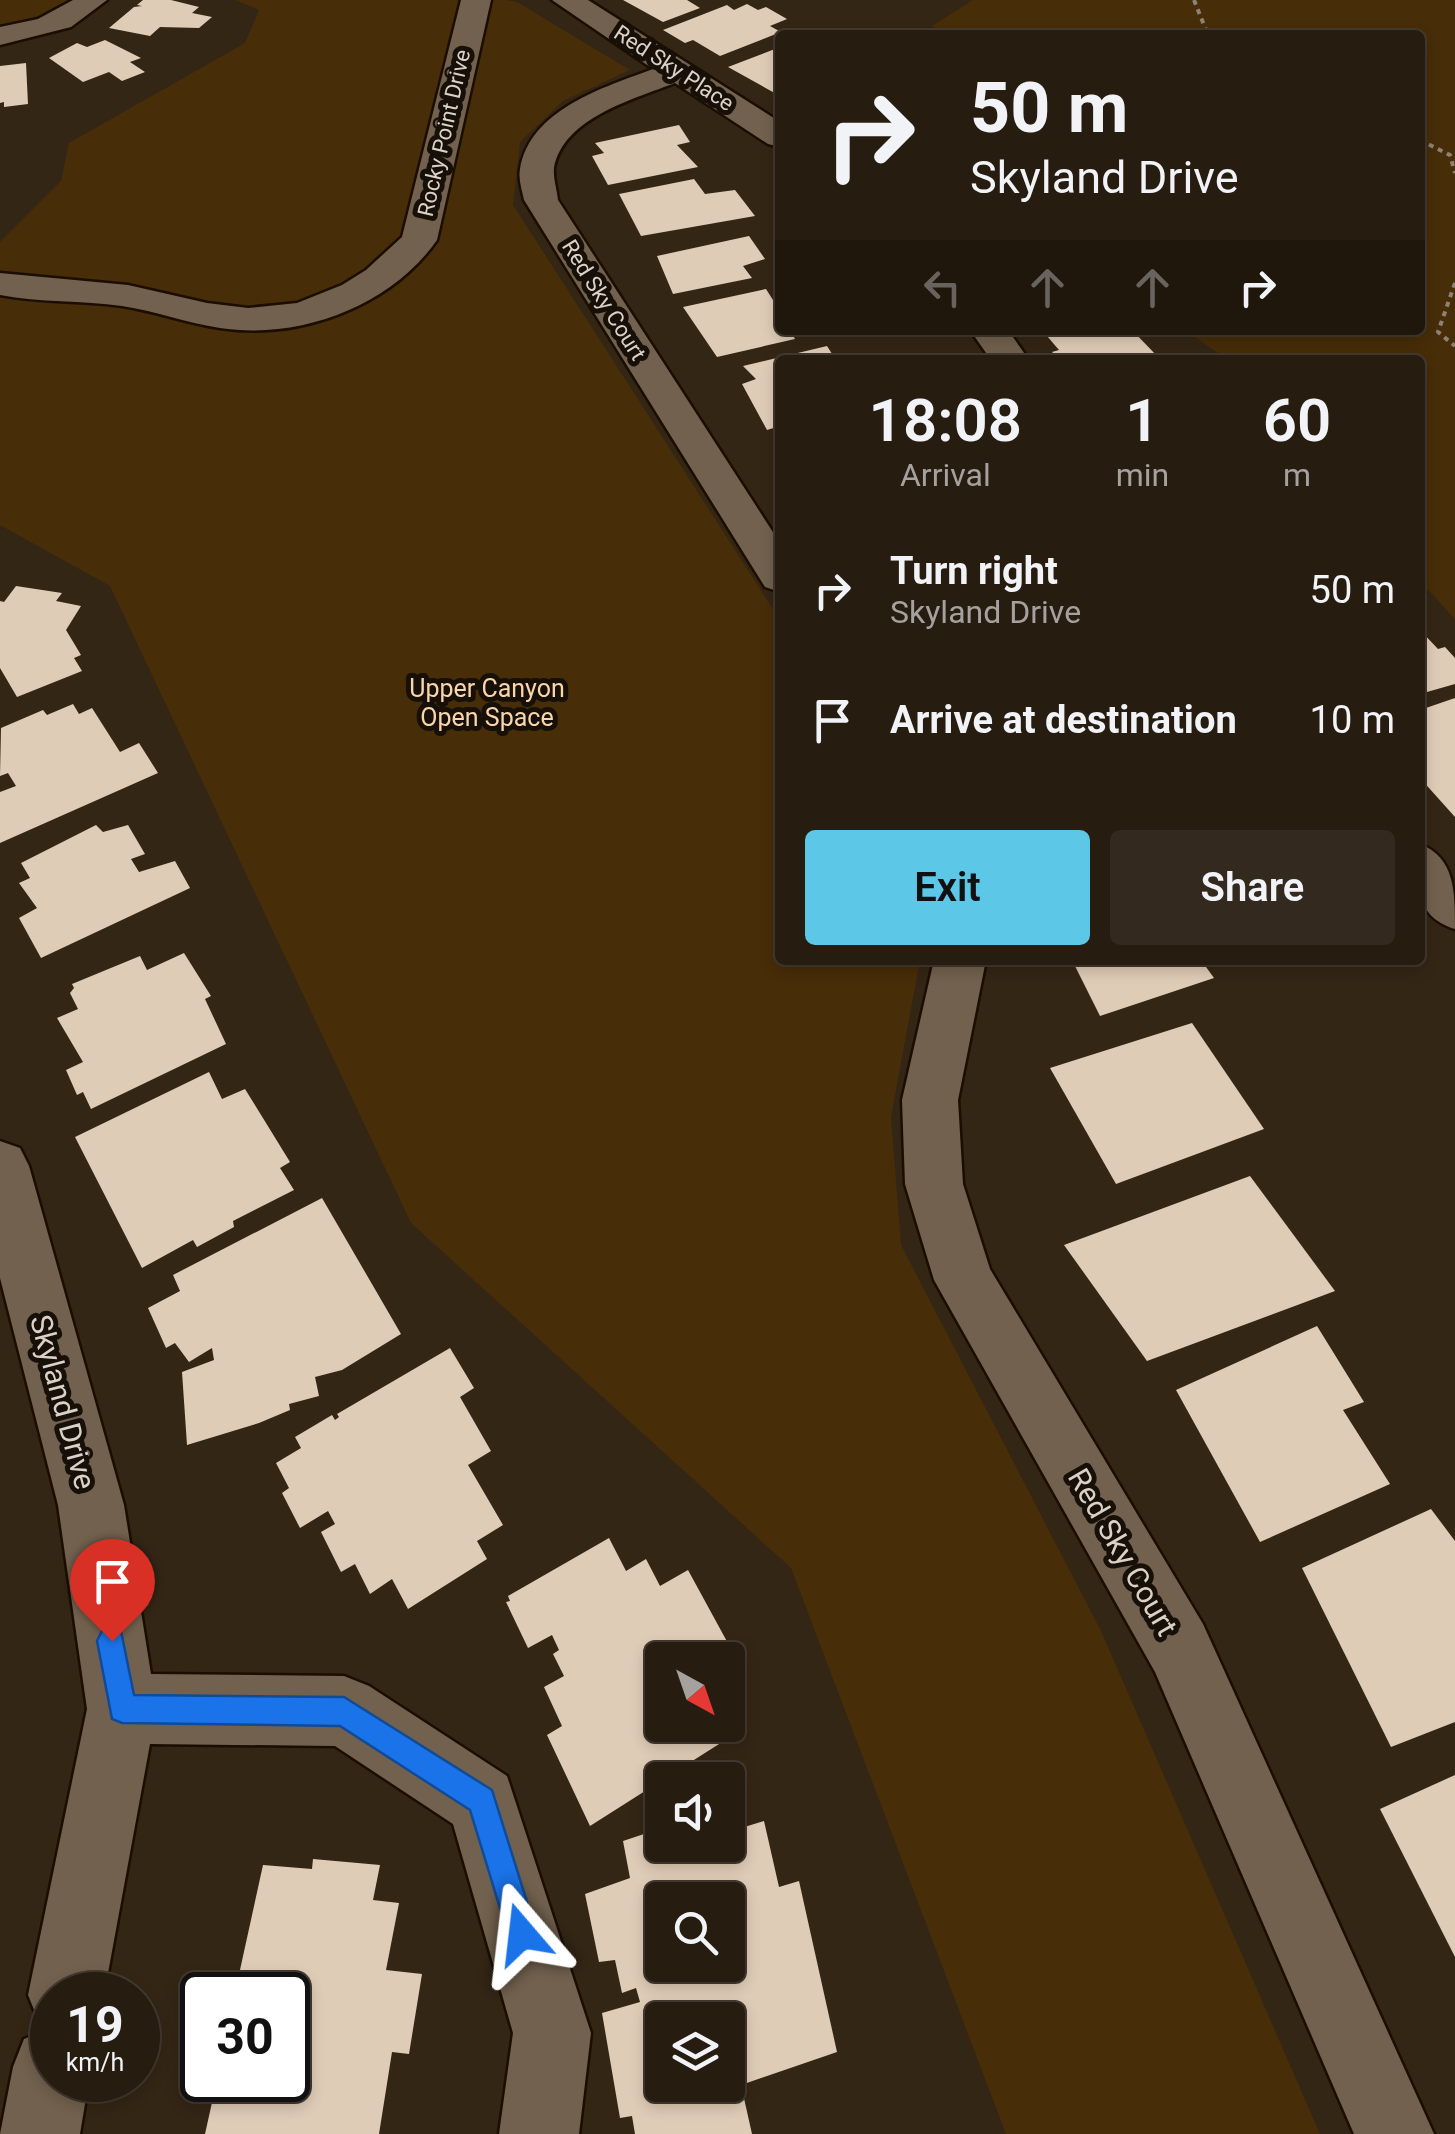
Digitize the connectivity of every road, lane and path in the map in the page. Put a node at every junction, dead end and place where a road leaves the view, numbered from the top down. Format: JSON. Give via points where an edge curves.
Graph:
{"nodes":[{"id":1,"x":92,"y":0,"type":"edge"},
{"id":2,"x":476,"y":0,"type":"edge"},
{"id":3,"x":567,"y":0,"type":"edge"},
{"id":4,"x":1194,"y":0,"type":"edge"},
{"id":5,"x":1206,"y":30,"type":"edge"},
{"id":6,"x":0,"y":36,"type":"edge"},
{"id":7,"x":678,"y":71,"type":"junction"},
{"id":8,"x":775,"y":135,"type":"edge"},
{"id":9,"x":1425,"y":142,"type":"edge"},
{"id":10,"x":1455,"y":173,"type":"edge"},
{"id":11,"x":1455,"y":282,"type":"edge"},
{"id":12,"x":0,"y":284,"type":"edge"},
{"id":13,"x":1455,"y":346,"type":"edge"},
{"id":14,"x":775,"y":569,"type":"edge"},
{"id":15,"x":1425,"y":870,"type":"edge"},
{"id":16,"x":1455,"y":909,"type":"edge"},
{"id":17,"x":959,"y":965,"type":"edge"},
{"id":18,"x":0,"y":1166,"type":"edge"},
{"id":19,"x":122,"y":1709,"type":"junction"},
{"id":20,"x":71,"y":1972,"type":"edge"},
{"id":21,"x":46,"y":2102,"type":"edge"},
{"id":22,"x":40,"y":2134,"type":"edge"},
{"id":23,"x":539,"y":2134,"type":"edge"},
{"id":24,"x":1394,"y":2134,"type":"edge"}],
"edges":[{"from":1,"to":6,"type":"street","via":[[35,30]]},
{"from":2,"to":12,"type":"street","name":"Rocky Point Drive","via":[[419,240],[396,268],[354,297],[292,316],[224,318],[118,294]]},
{"from":3,"to":7,"type":"street","name":"Red Sky Place"},
{"from":4,"to":5,"type":"path"},
{"from":7,"to":8,"type":"street","name":"Red Sky Place"},
{"from":7,"to":14,"type":"street","name":"Red Sky Court","via":[[578,113],[549,140],[537,168],[541,200]]},
{"from":9,"to":10,"type":"path","via":[[1450,154]]},
{"from":11,"to":13,"type":"path","via":[[1438,332]]},
{"from":15,"to":16,"type":"street"},
{"from":17,"to":24,"type":"street","name":"Red Sky Court","via":[[930,1100],[934,1184],[964,1280],[1179,1648]]},
{"from":18,"to":19,"type":"street","name":"Skyland Drive","via":[[91,1504]]},
{"from":19,"to":20,"type":"street","name":"Skyland Drive"},
{"from":19,"to":23,"type":"street","via":[[344,1711],[482,1801],[552,2033]]},
{"from":21,"to":22,"type":"street"}]}
